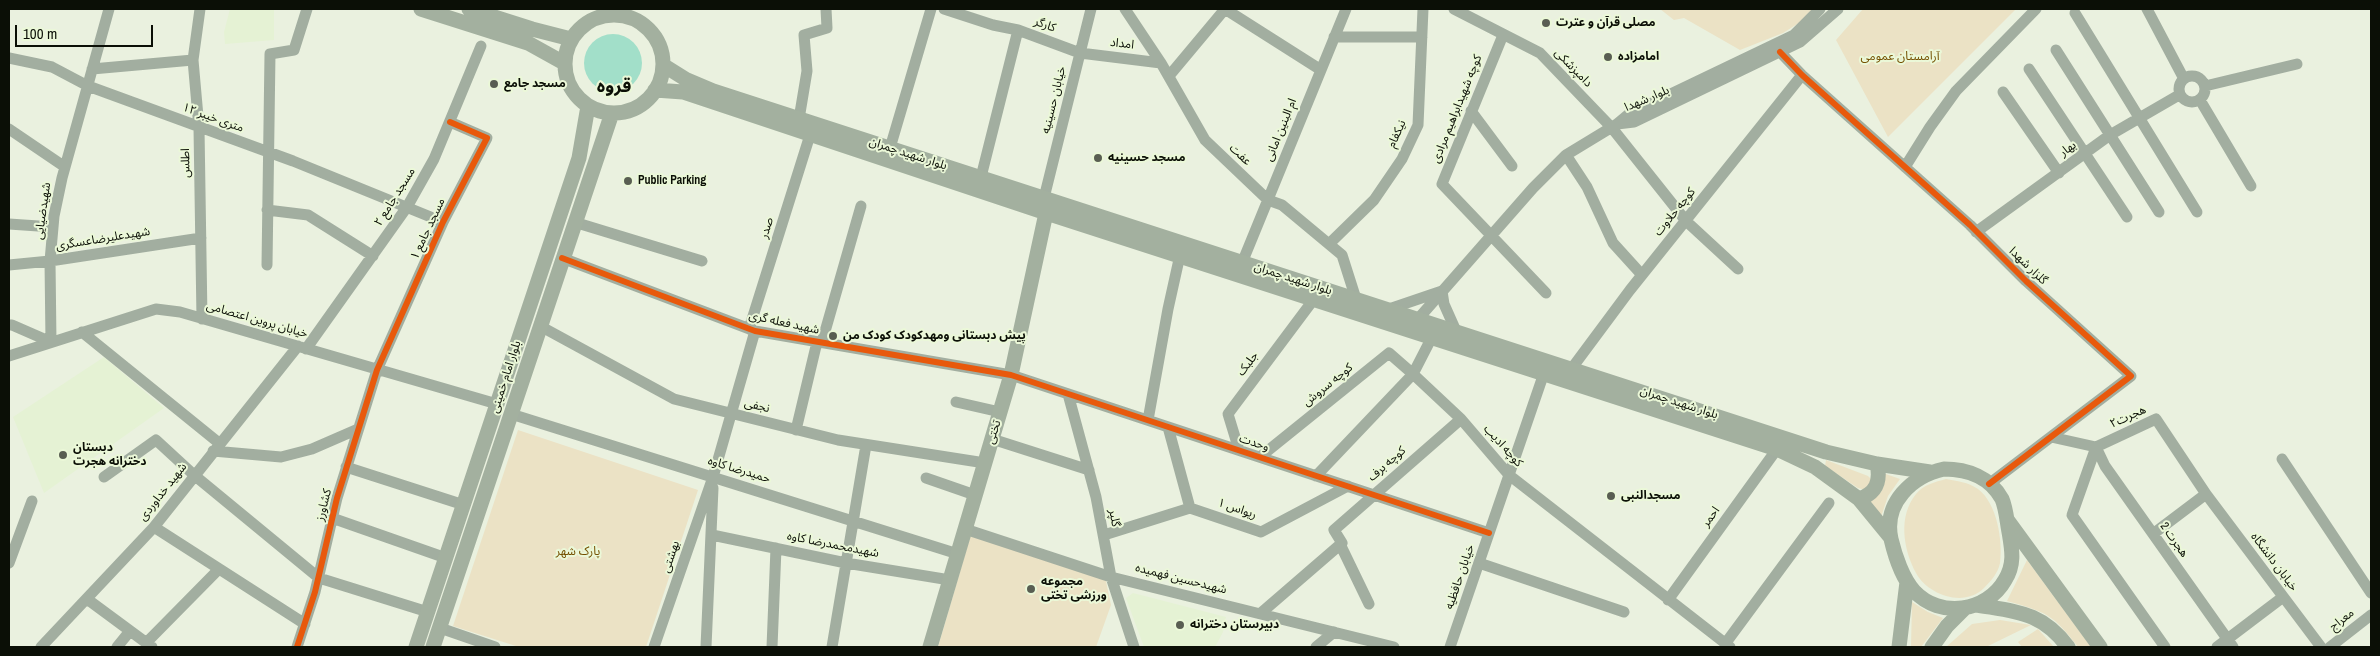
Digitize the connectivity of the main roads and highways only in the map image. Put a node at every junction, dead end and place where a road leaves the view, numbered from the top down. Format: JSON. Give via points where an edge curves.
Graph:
{"nodes":[{"id":1,"x":421,"y":9,"type":"edge"},
{"id":2,"x":469,"y":9,"type":"edge"},
{"id":3,"x":616,"y":12,"type":"edge"},
{"id":4,"x":639,"y":15,"type":"edge"},
{"id":5,"x":571,"y":39,"type":"junction"},
{"id":6,"x":564,"y":63,"type":"junction"},
{"id":7,"x":663,"y":65,"type":"junction"},
{"id":8,"x":656,"y":90,"type":"junction"},
{"id":9,"x":588,"y":106,"type":"junction"},
{"id":10,"x":612,"y":113,"type":"junction"},
{"id":11,"x":1044,"y":198,"type":"junction"},
{"id":12,"x":1046,"y":213,"type":"junction"},
{"id":13,"x":554,"y":234,"type":"junction"},
{"id":14,"x":569,"y":238,"type":"junction"},
{"id":15,"x":1240,"y":269,"type":"junction"},
{"id":16,"x":1877,"y":464,"type":"junction"},
{"id":17,"x":1930,"y":472,"type":"junction"},
{"id":18,"x":1859,"y":499,"type":"junction"},
{"id":19,"x":2006,"y":518,"type":"junction"},
{"id":20,"x":1891,"y":538,"type":"junction"},
{"id":21,"x":1907,"y":582,"type":"junction"},
{"id":22,"x":1970,"y":607,"type":"junction"},
{"id":23,"x":416,"y":647,"type":"edge"},
{"id":24,"x":433,"y":647,"type":"edge"},
{"id":25,"x":930,"y":647,"type":"edge"},
{"id":26,"x":1899,"y":647,"type":"edge"},
{"id":27,"x":1932,"y":647,"type":"edge"},
{"id":28,"x":2068,"y":647,"type":"edge"},
{"id":29,"x":2100,"y":647,"type":"edge"}],
"edges":[{"from":1,"to":6,"type":"main road","via":[[528,43]]},
{"from":2,"to":5,"type":"main road"},
{"from":3,"to":4,"type":"main road","via":[[627,17]]},
{"from":3,"to":5,"type":"main road","via":[[590,21]]},
{"from":4,"to":7,"type":"main road","via":[[659,45]]},
{"from":5,"to":6,"type":"main road"},
{"from":6,"to":9,"type":"main road","via":[[570,88]]},
{"from":7,"to":8,"type":"main road"},
{"from":7,"to":11,"type":"main road","name":"بلوار شهید چمران","via":[[713,91]]},
{"from":8,"to":10,"type":"main road","via":[[641,104]]},
{"from":8,"to":12,"type":"main road","name":"بلوار شهید چمران","via":[[683,92]]},
{"from":9,"to":10,"type":"main road"},
{"from":9,"to":13,"type":"main road","name":"بلوار امام خمینی","via":[[579,158]]},
{"from":10,"to":14,"type":"main road","name":"بلوار امام خمینی"},
{"from":11,"to":12,"type":"main road","name":"تختی"},
{"from":11,"to":15,"type":"main road","name":"بلوار شهید چمران"},
{"from":12,"to":15,"type":"main road","name":"بلوار شهید چمران","via":[[1180,255]]},
{"from":12,"to":25,"type":"main road","name":"تختی","via":[[1011,375]]},
{"from":13,"to":14,"type":"main road"},
{"from":13,"to":23,"type":"main road","name":"بلوار امام خمینی"},
{"from":14,"to":24,"type":"main road","name":"بلوار امام خمینی"},
{"from":15,"to":16,"type":"main road","name":"بلوار شهید چمران","via":[[1389,309],[1826,452]]},
{"from":15,"to":18,"type":"main road","name":"بلوار شهید چمران","via":[[1314,299],[1777,449],[1815,467]]},
{"from":16,"to":17,"type":"main road","name":"بلوار شهید چمران"},
{"from":16,"to":18,"type":"main road","via":[[1880,475],[1877,486],[1870,495]]},
{"from":17,"to":19,"type":"main road","via":[[1958,469],[1972,473],[1989,484],[2002,500]]},
{"from":17,"to":20,"type":"main road","via":[[1912,482],[1898,498],[1890,524]]},
{"from":18,"to":20,"type":"main road","name":"بلوار شهید چمران"},
{"from":19,"to":22,"type":"main road","via":[[2013,554],[2011,567],[1998,590]]},
{"from":19,"to":29,"type":"main road"},
{"from":20,"to":21,"type":"main road"},
{"from":21,"to":22,"type":"main road","via":[[1926,601],[1938,606]]},
{"from":21,"to":26,"type":"main road"},
{"from":22,"to":27,"type":"main road","via":[[1947,626]]},
{"from":22,"to":28,"type":"main road","via":[[2019,612],[2044,621]]}]}
